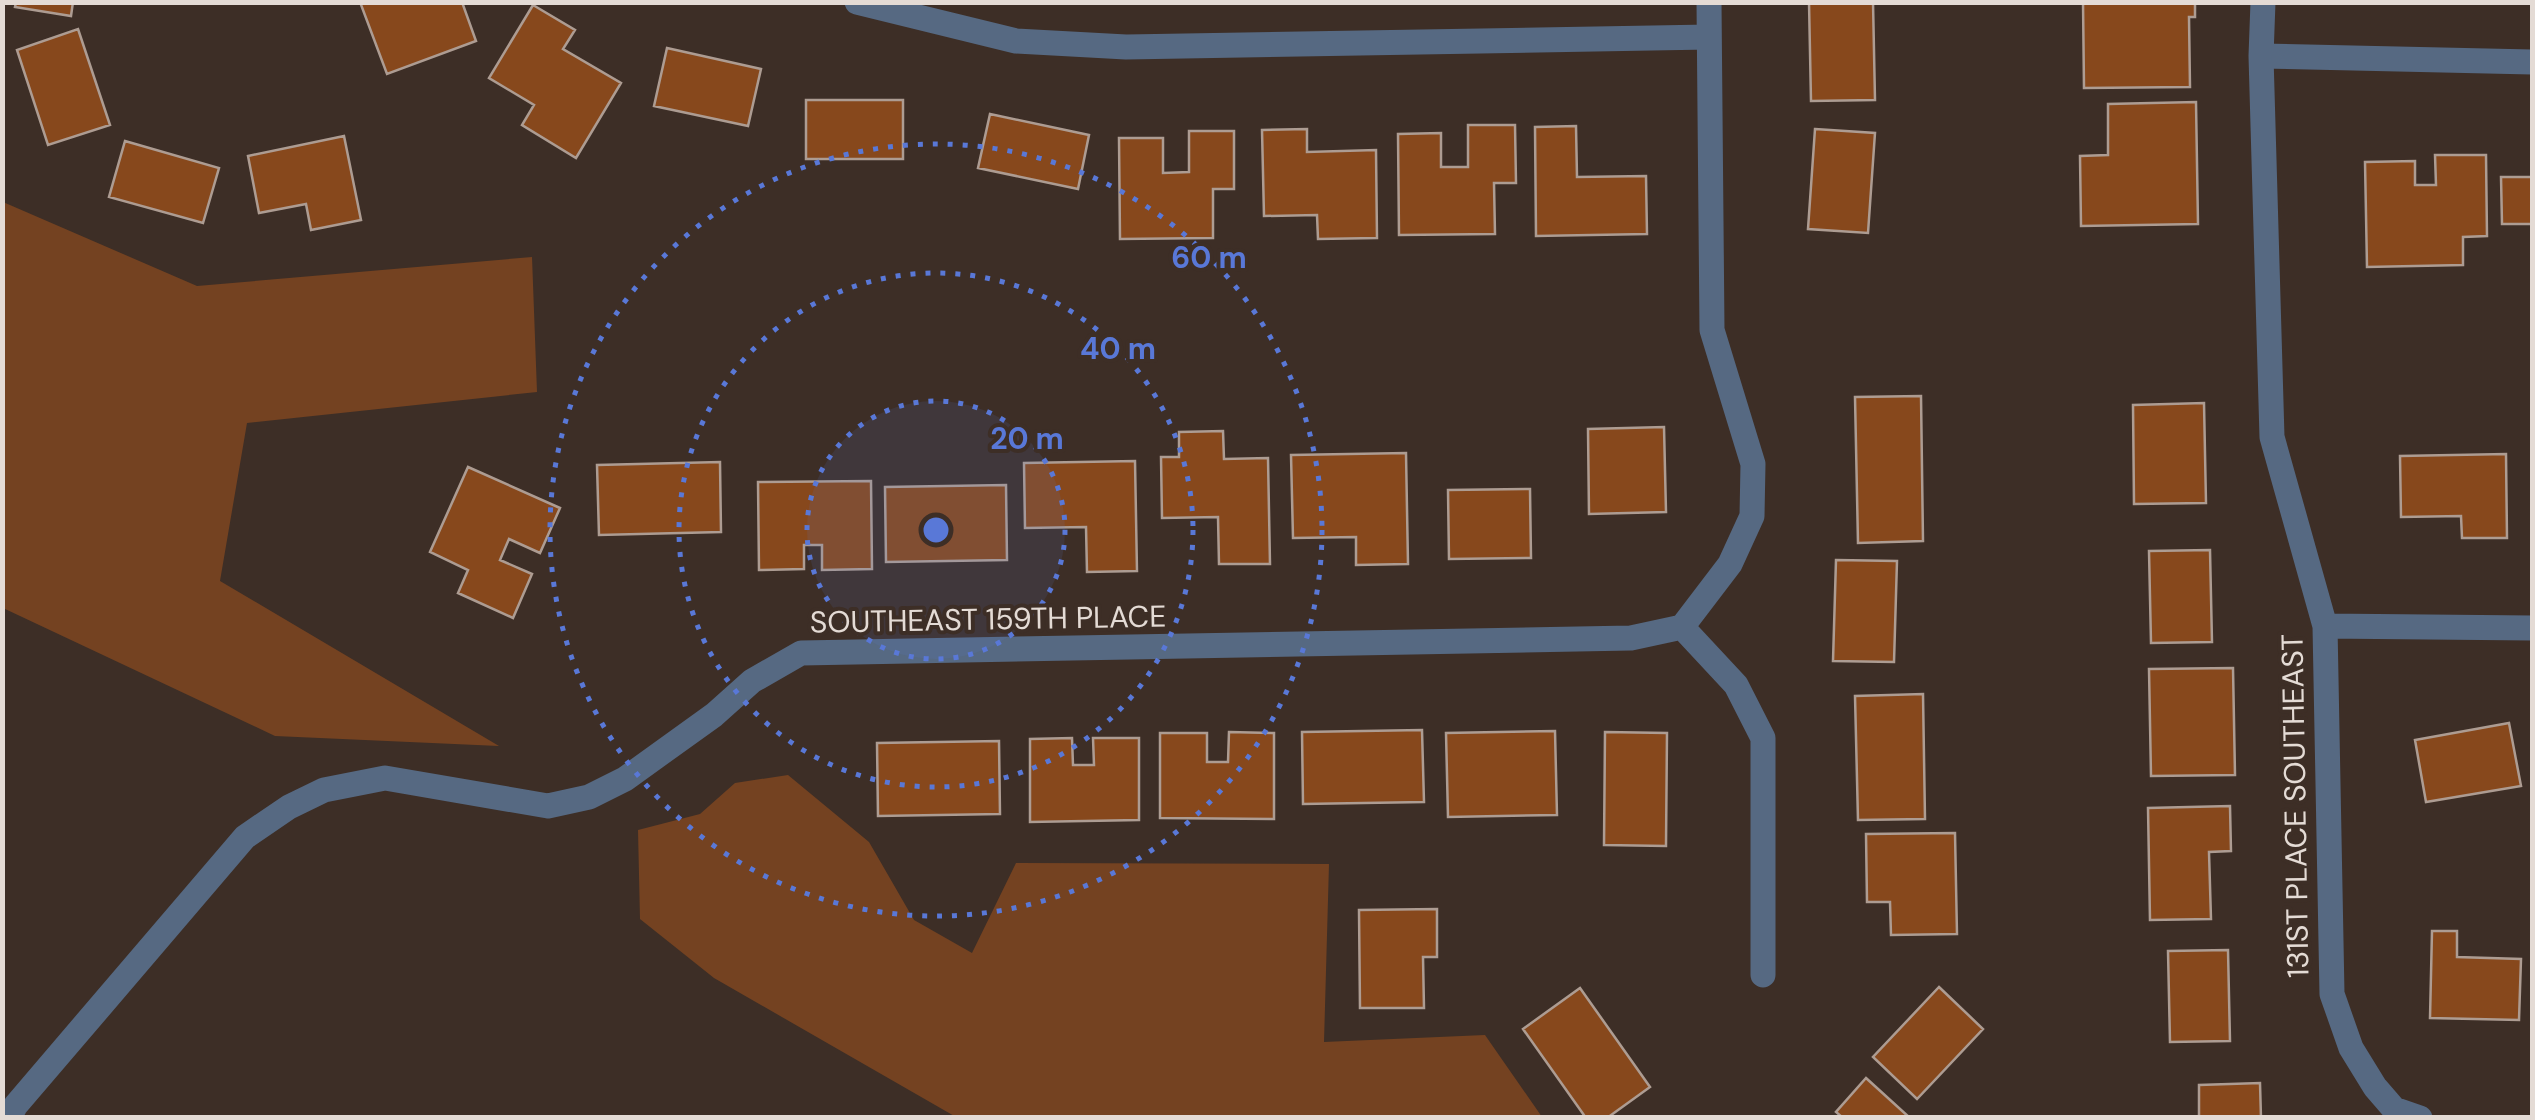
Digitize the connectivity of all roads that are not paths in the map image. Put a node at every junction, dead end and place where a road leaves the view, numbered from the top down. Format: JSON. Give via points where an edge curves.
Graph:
{"nodes":[{"id":1,"x":857,"y":2,"type":"edge"},
{"id":2,"x":1709,"y":2,"type":"edge"},
{"id":3,"x":2263,"y":2,"type":"edge"},
{"id":4,"x":1708,"y":37,"type":"junction"},
{"id":5,"x":2261,"y":56,"type":"junction"},
{"id":6,"x":2532,"y":62,"type":"edge"},
{"id":7,"x":2325,"y":626,"type":"junction"},
{"id":8,"x":1682,"y":627,"type":"junction"},
{"id":9,"x":2532,"y":628,"type":"edge"},
{"id":10,"x":1763,"y":975,"type":"dead end"},
{"id":11,"x":2392,"y":1113,"type":"edge"},
{"id":12,"x":8,"y":1118,"type":"edge"},
{"id":13,"x":2420,"y":1118,"type":"edge"}],
"edges":[{"from":1,"to":4,"type":"street","via":[[1016,41],[1126,48]]},
{"from":2,"to":4,"type":"street"},
{"from":3,"to":5,"type":"street","name":"131ST PLACE SOUTHEAST"},
{"from":4,"to":8,"type":"street","via":[[1712,330],[1753,464],[1752,516],[1730,564]]},
{"from":5,"to":6,"type":"street"},
{"from":5,"to":7,"type":"street","name":"131ST PLACE SOUTHEAST","via":[[2272,437]]},
{"from":7,"to":9,"type":"street"},
{"from":7,"to":11,"type":"street","name":"131ST PLACE SOUTHEAST","via":[[2332,994],[2350,1048]]},
{"from":8,"to":10,"type":"street","via":[[1736,685],[1762,738]]},
{"from":8,"to":12,"type":"street","name":"SOUTHEAST 159TH PLACE","via":[[1631,638],[802,653],[752,681],[625,779],[588,797],[548,806],[384,778],[324,790],[245,837]]},
{"from":11,"to":13,"type":"street"}]}
